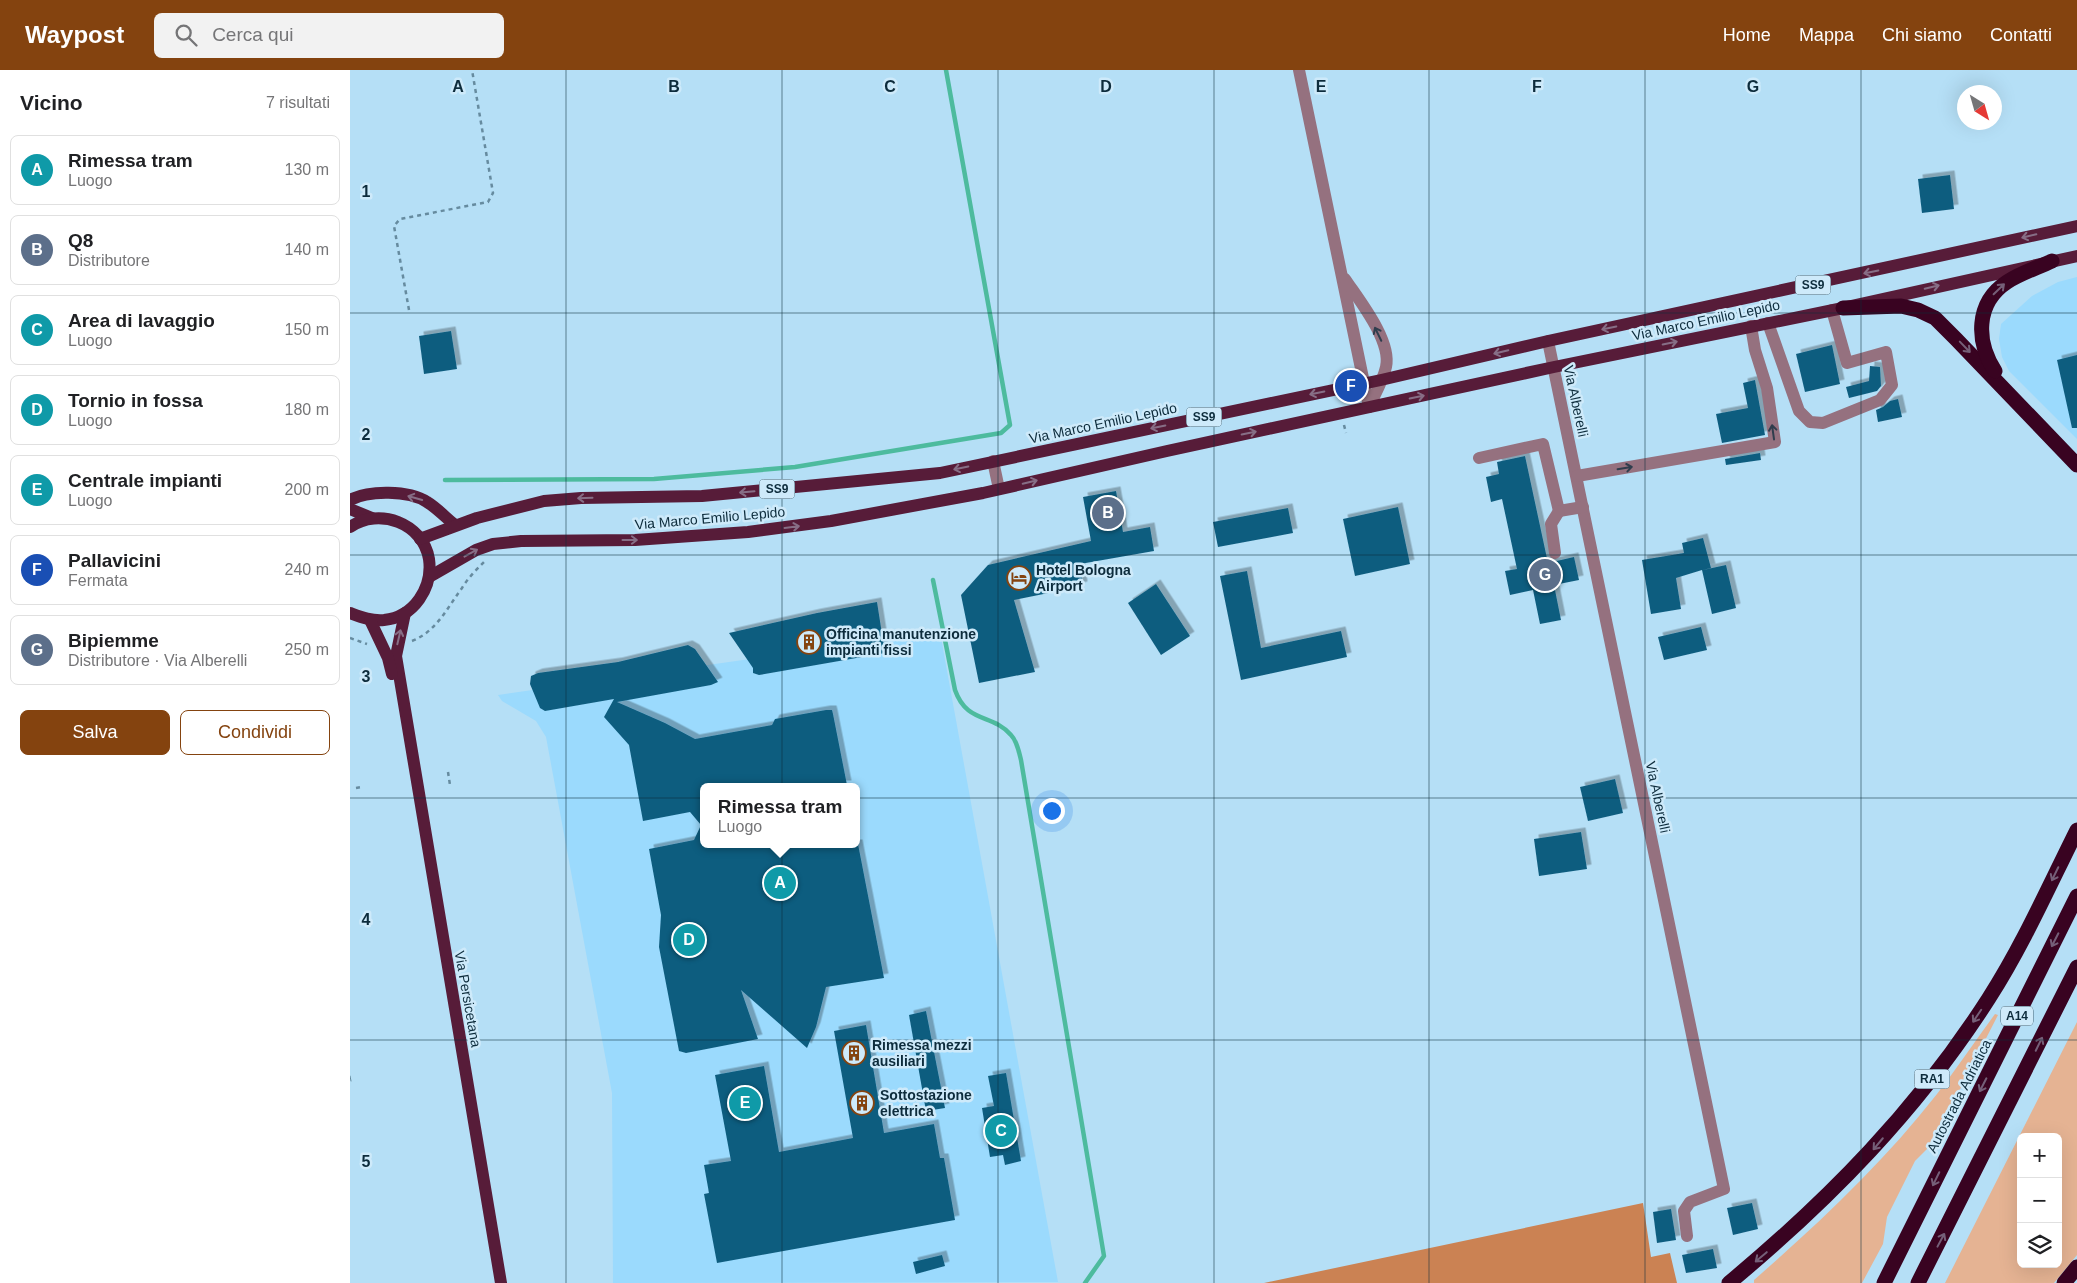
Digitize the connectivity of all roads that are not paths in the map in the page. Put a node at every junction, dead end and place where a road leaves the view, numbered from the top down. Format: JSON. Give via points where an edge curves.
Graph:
{"nodes":[{"id":1,"x":1299,"y":70,"type":"edge"},
{"id":2,"x":2077,"y":226,"type":"edge"},
{"id":3,"x":2077,"y":256,"type":"edge"},
{"id":4,"x":2052,"y":261,"type":"junction"},
{"id":5,"x":1341,"y":275,"type":"junction"},
{"id":6,"x":1838,"y":309,"type":"junction"},
{"id":7,"x":1768,"y":322,"type":"junction"},
{"id":8,"x":1751,"y":326,"type":"junction"},
{"id":9,"x":1548,"y":341,"type":"junction"},
{"id":10,"x":1554,"y":367,"type":"junction"},
{"id":11,"x":1785,"y":372,"type":"junction"},
{"id":12,"x":1381,"y":380,"type":"junction"},
{"id":13,"x":1365,"y":383,"type":"junction"},
{"id":14,"x":1767,"y":388,"type":"junction"},
{"id":15,"x":2010,"y":395,"type":"junction"},
{"id":16,"x":1369,"y":407,"type":"junction"},
{"id":17,"x":1479,"y":458,"type":"dead end"},
{"id":18,"x":993,"y":461,"type":"junction"},
{"id":19,"x":2077,"y":466,"type":"edge"},
{"id":20,"x":1577,"y":476,"type":"junction"},
{"id":21,"x":1000,"y":489,"type":"junction"},
{"id":22,"x":350,"y":500,"type":"edge"},
{"id":23,"x":1583,"y":507,"type":"junction"},
{"id":24,"x":350,"y":509,"type":"edge"},
{"id":25,"x":1560,"y":511,"type":"junction"},
{"id":26,"x":372,"y":518,"type":"junction"},
{"id":27,"x":455,"y":525,"type":"junction"},
{"id":28,"x":350,"y":527,"type":"edge"},
{"id":29,"x":420,"y":539,"type":"junction"},
{"id":30,"x":1555,"y":552,"type":"dead end"},
{"id":31,"x":429,"y":577,"type":"junction"},
{"id":32,"x":350,"y":613,"type":"edge"},
{"id":33,"x":404,"y":613,"type":"junction"},
{"id":34,"x":370,"y":620,"type":"junction"},
{"id":35,"x":406,"y":720,"type":"junction"},
{"id":36,"x":2077,"y":830,"type":"edge"},
{"id":37,"x":2077,"y":896,"type":"edge"},
{"id":38,"x":2077,"y":967,"type":"edge"},
{"id":39,"x":1687,"y":1236,"type":"dead end"},
{"id":40,"x":2077,"y":1267,"type":"edge"},
{"id":41,"x":501,"y":1283,"type":"edge"},
{"id":42,"x":1730,"y":1283,"type":"edge"},
{"id":43,"x":1884,"y":1283,"type":"edge"},
{"id":44,"x":1918,"y":1283,"type":"edge"},
{"id":45,"x":2064,"y":1283,"type":"edge"}],
"edges":[{"from":1,"to":5,"type":"street"},
{"from":2,"to":9,"type":"main road","name":"Via Marco Emilio Lepido","number":"SS9","one_way":true},
{"from":3,"to":4,"type":"main road","name":"Via Marco Emilio Lepido","number":"SS9"},
{"from":6,"to":4,"type":"main road","name":"Via Marco Emilio Lepido","number":"SS9","one_way":true},
{"from":15,"to":4,"type":"highway","one_way":true,"via":[[1984,351],[1980,337],[1986,306],[2006,283]]},
{"from":12,"to":5,"type":"street","one_way":true,"via":[[1386,366],[1383,344],[1367,312]]},
{"from":5,"to":13,"type":"street"},
{"from":6,"to":7,"type":"main road","name":"Via Marco Emilio Lepido","number":"SS9"},
{"from":6,"to":11,"type":"street","via":[[1847,363],[1886,352],[1892,385],[1880,400],[1823,422],[1810,422],[1799,411]]},
{"from":6,"to":15,"type":"highway","one_way":true,"via":[[1900,306],[1918,310],[1934,318]]},
{"from":7,"to":8,"type":"main road","name":"Via Marco Emilio Lepido","number":"SS9"},
{"from":7,"to":11,"type":"street"},
{"from":10,"to":8,"type":"main road","name":"Via Marco Emilio Lepido","number":"SS9","one_way":true},
{"from":8,"to":14,"type":"street"},
{"from":9,"to":10,"type":"street","name":"Via Alberelli"},
{"from":9,"to":12,"type":"main road","name":"Via Marco Emilio Lepido","number":"SS9","one_way":true},
{"from":16,"to":10,"type":"main road","name":"Via Marco Emilio Lepido","number":"SS9","one_way":true},
{"from":10,"to":20,"type":"street","name":"Via Alberelli"},
{"from":11,"to":14,"type":"street"},
{"from":12,"to":13,"type":"main road","name":"Via Marco Emilio Lepido","number":"SS9"},
{"from":12,"to":16,"type":"street"},
{"from":13,"to":16,"type":"street"},
{"from":13,"to":18,"type":"main road","name":"Via Marco Emilio Lepido","number":"SS9","one_way":true},
{"from":20,"to":14,"type":"street","one_way":true,"via":[[1775,442]]},
{"from":15,"to":19,"type":"highway"},
{"from":21,"to":16,"type":"main road","name":"Via Marco Emilio Lepido","number":"SS9","one_way":true},
{"from":17,"to":25,"type":"street","via":[[1543,444]]},
{"from":18,"to":21,"type":"street"},
{"from":18,"to":27,"type":"main road","name":"Via Marco Emilio Lepido","number":"SS9","one_way":true,"via":[[940,473],[702,496],[544,501]]},
{"from":20,"to":23,"type":"street","name":"Via Alberelli"},
{"from":31,"to":21,"type":"main road","name":"Via Marco Emilio Lepido","number":"SS9","one_way":true,"via":[[493,544],[740,533],[831,522]]},
{"from":27,"to":22,"type":"main road","one_way":true,"via":[[427,502],[411,496],[369,493]]},
{"from":23,"to":25,"type":"street"},
{"from":23,"to":39,"type":"street","name":"Via Alberelli","via":[[1724,1189],[1690,1202],[1684,1211]]},
{"from":24,"to":26,"type":"main road"},
{"from":25,"to":30,"type":"street","via":[[1551,524]]},
{"from":26,"to":28,"type":"main road"},
{"from":26,"to":29,"type":"main road","via":[[400,522]]},
{"from":27,"to":29,"type":"main road","name":"Via Marco Emilio Lepido","number":"SS9"},
{"from":29,"to":31,"type":"main road","via":[[428,559]]},
{"from":31,"to":33,"type":"main road","via":[[418,602]]},
{"from":32,"to":34,"type":"main road"},
{"from":33,"to":34,"type":"main road","via":[[383,620]]},
{"from":35,"to":33,"type":"main road","name":"Via Persicetana","one_way":true,"via":[[396,656]]},
{"from":34,"to":35,"type":"main road","name":"Via Persicetana","via":[[388,658]]},
{"from":35,"to":41,"type":"main road","name":"Via Persicetana"},
{"from":36,"to":42,"type":"highway","number":"RA1","one_way":true,"via":[[2010,963],[1959,1044],[1923,1091],[1829,1195]]},
{"from":37,"to":43,"type":"highway","name":"Autostrada Adriatica","number":"A14","one_way":true},
{"from":44,"to":38,"type":"highway","number":"A14","one_way":true},
{"from":40,"to":45,"type":"highway"}]}
